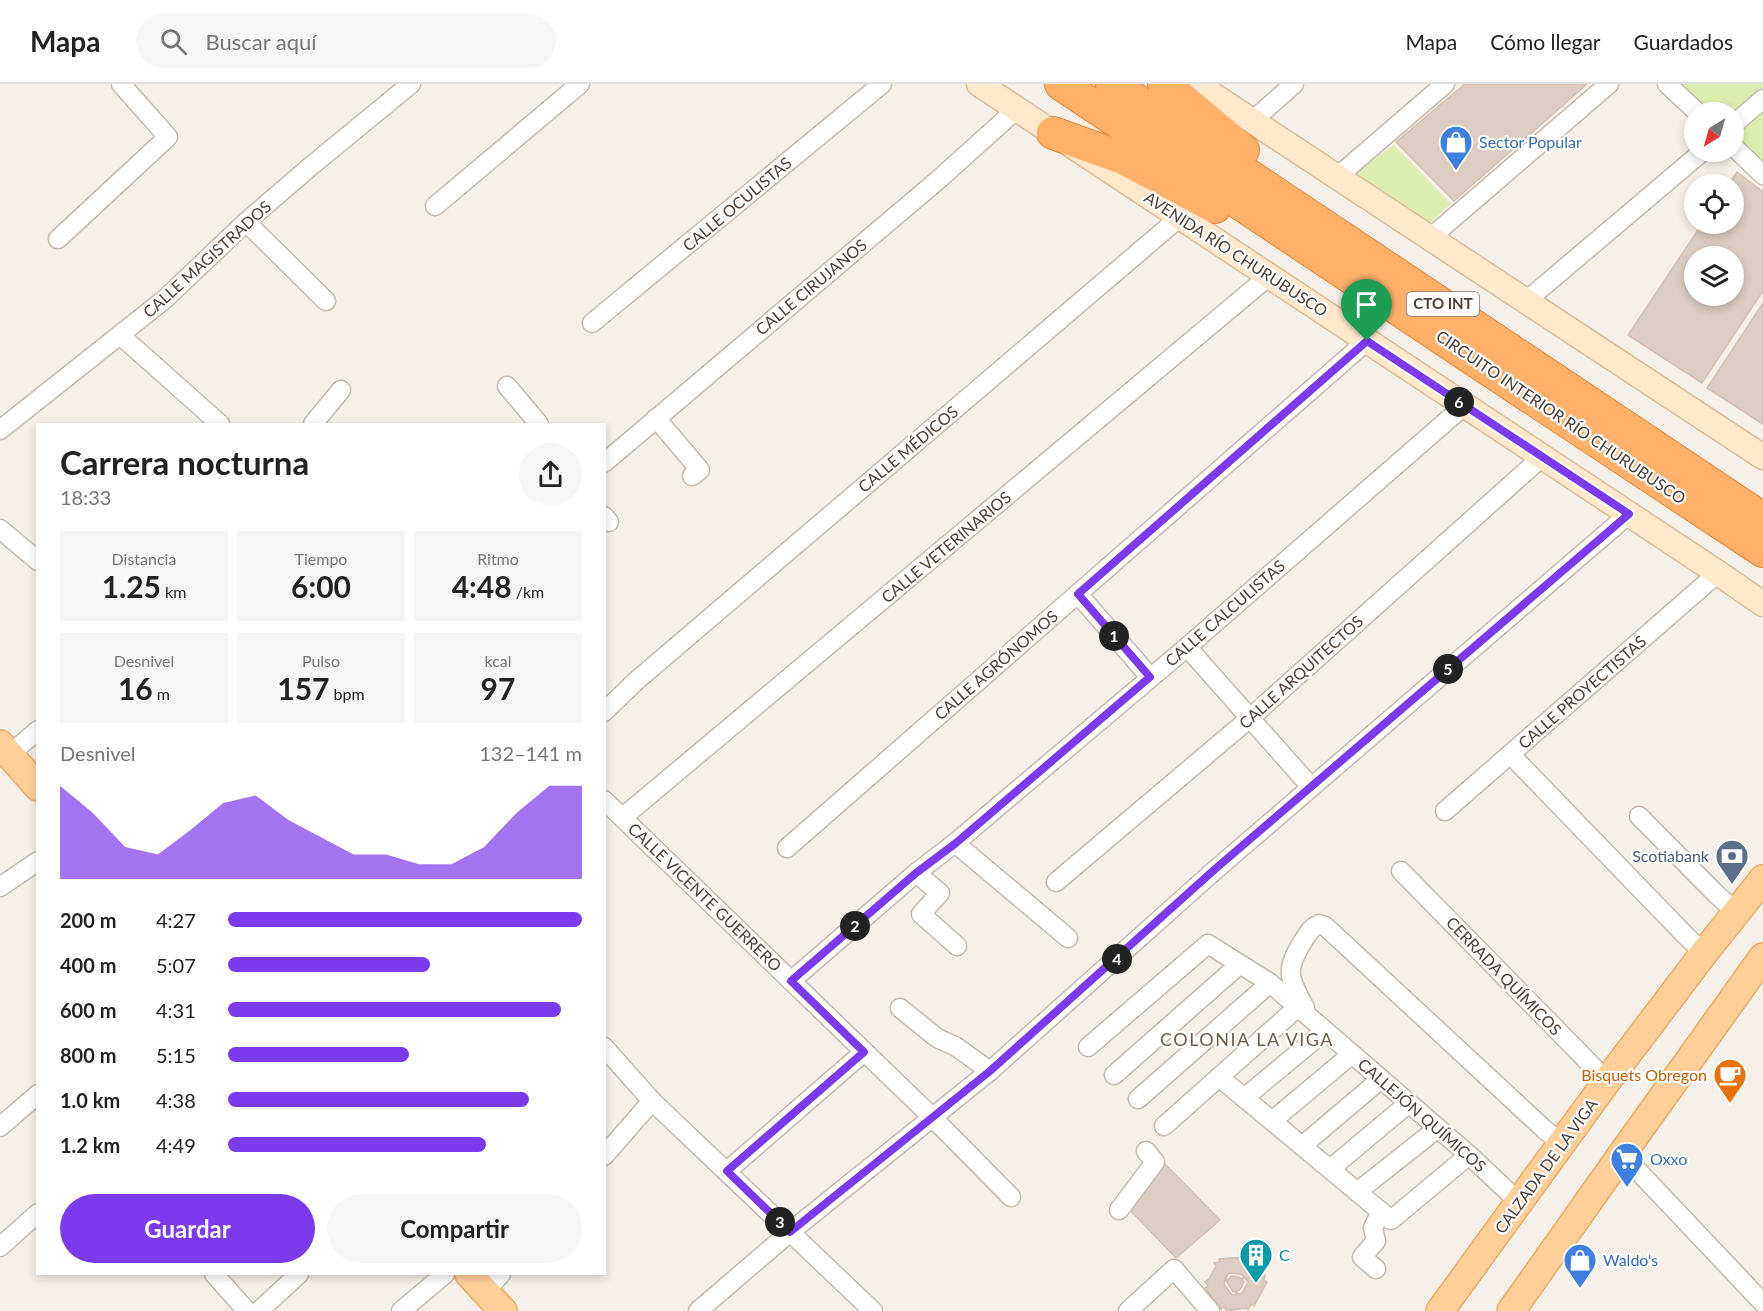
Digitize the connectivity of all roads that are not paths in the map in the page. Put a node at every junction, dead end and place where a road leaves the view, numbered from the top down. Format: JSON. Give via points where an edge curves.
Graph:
{"nodes":[{"id":1,"x":121,"y":84,"type":"edge"},
{"id":2,"x":411,"y":84,"type":"edge"},
{"id":3,"x":580,"y":84,"type":"edge"},
{"id":4,"x":882,"y":84,"type":"edge"},
{"id":5,"x":979,"y":84,"type":"edge"},
{"id":6,"x":1061,"y":84,"type":"edge"},
{"id":7,"x":1112,"y":84,"type":"edge"},
{"id":8,"x":1164,"y":84,"type":"edge"},
{"id":9,"x":1196,"y":84,"type":"edge"},
{"id":10,"x":1294,"y":84,"type":"edge"},
{"id":11,"x":1445,"y":84,"type":"edge"},
{"id":12,"x":1609,"y":84,"type":"edge"},
{"id":13,"x":1667,"y":84,"type":"edge"},
{"id":14,"x":1763,"y":99,"type":"edge"},
{"id":15,"x":1686,"y":102,"type":"edge"},
{"id":16,"x":1017,"y":109,"type":"junction"},
{"id":17,"x":1744,"y":115,"type":"edge"},
{"id":18,"x":1252,"y":121,"type":"junction"},
{"id":19,"x":1053,"y":133,"type":"junction"},
{"id":20,"x":1744,"y":157,"type":"edge"},
{"id":21,"x":1690,"y":162,"type":"edge"},
{"id":22,"x":1763,"y":175,"type":"edge"},
{"id":23,"x":1337,"y":177,"type":"junction"},
{"id":24,"x":435,"y":206,"type":"dead end"},
{"id":25,"x":1280,"y":212,"type":"junction"},
{"id":26,"x":1180,"y":217,"type":"junction"},
{"id":27,"x":246,"y":222,"type":"junction"},
{"id":28,"x":58,"y":238,"type":"dead end"},
{"id":29,"x":1430,"y":238,"type":"junction"},
{"id":30,"x":1269,"y":276,"type":"junction"},
{"id":31,"x":326,"y":300,"type":"dead end"},
{"id":32,"x":1526,"y":301,"type":"junction"},
{"id":33,"x":592,"y":323,"type":"dead end"},
{"id":34,"x":120,"y":336,"type":"junction"},
{"id":35,"x":1367,"y":341,"type":"junction"},
{"id":36,"x":507,"y":386,"type":"dead end"},
{"id":37,"x":341,"y":390,"type":"dead end"},
{"id":38,"x":1465,"y":405,"type":"junction"},
{"id":39,"x":656,"y":418,"type":"junction"},
{"id":40,"x":219,"y":423,"type":"edge"},
{"id":41,"x":314,"y":423,"type":"edge"},
{"id":42,"x":538,"y":423,"type":"edge"},
{"id":43,"x":0,"y":430,"type":"edge"},
{"id":44,"x":1542,"y":457,"type":"junction"},
{"id":45,"x":1763,"y":457,"type":"edge"},
{"id":46,"x":606,"y":461,"type":"edge"},
{"id":47,"x":692,"y":476,"type":"dead end"},
{"id":48,"x":1629,"y":514,"type":"junction"},
{"id":49,"x":1763,"y":519,"type":"edge"},
{"id":50,"x":0,"y":529,"type":"edge"},
{"id":51,"x":1763,"y":551,"type":"edge"},
{"id":52,"x":36,"y":559,"type":"edge"},
{"id":53,"x":1718,"y":573,"type":"junction"},
{"id":54,"x":1078,"y":594,"type":"junction"},
{"id":55,"x":1763,"y":604,"type":"edge"},
{"id":56,"x":1187,"y":647,"type":"junction"},
{"id":57,"x":1150,"y":677,"type":"junction"},
{"id":58,"x":606,"y":710,"type":"edge"},
{"id":59,"x":1250,"y":718,"type":"junction"},
{"id":60,"x":36,"y":731,"type":"edge"},
{"id":61,"x":5,"y":749,"type":"edge"},
{"id":62,"x":1510,"y":754,"type":"junction"},
{"id":63,"x":36,"y":785,"type":"edge"},
{"id":64,"x":1311,"y":787,"type":"junction"},
{"id":65,"x":606,"y":802,"type":"edge"},
{"id":66,"x":1445,"y":811,"type":"dead end"},
{"id":67,"x":1639,"y":816,"type":"dead end"},
{"id":68,"x":623,"y":818,"type":"junction"},
{"id":69,"x":956,"y":843,"type":"junction"},
{"id":70,"x":787,"y":848,"type":"dead end"},
{"id":71,"x":36,"y":862,"type":"edge"},
{"id":72,"x":1401,"y":871,"type":"dead end"},
{"id":73,"x":916,"y":873,"type":"junction"},
{"id":74,"x":3,"y":879,"type":"edge"},
{"id":75,"x":1763,"y":879,"type":"edge"},
{"id":76,"x":1056,"y":882,"type":"dead end"},
{"id":77,"x":1737,"y":913,"type":"junction"},
{"id":78,"x":1068,"y":938,"type":"dead end"},
{"id":79,"x":957,"y":946,"type":"dead end"},
{"id":80,"x":1704,"y":953,"type":"junction"},
{"id":81,"x":1763,"y":957,"type":"edge"},
{"id":82,"x":1240,"y":964,"type":"junction"},
{"id":83,"x":791,"y":981,"type":"junction"},
{"id":84,"x":1270,"y":982,"type":"junction"},
{"id":85,"x":900,"y":1008,"type":"dead end"},
{"id":86,"x":1304,"y":1012,"type":"junction"},
{"id":87,"x":1325,"y":1030,"type":"junction"},
{"id":88,"x":1088,"y":1047,"type":"dead end"},
{"id":89,"x":606,"y":1049,"type":"edge"},
{"id":90,"x":864,"y":1052,"type":"junction"},
{"id":91,"x":1352,"y":1054,"type":"junction"},
{"id":92,"x":990,"y":1071,"type":"junction"},
{"id":93,"x":1114,"y":1075,"type":"dead end"},
{"id":94,"x":1219,"y":1077,"type":"junction"},
{"id":95,"x":1381,"y":1079,"type":"junction"},
{"id":96,"x":1607,"y":1082,"type":"junction"},
{"id":97,"x":36,"y":1096,"type":"edge"},
{"id":98,"x":1244,"y":1098,"type":"junction"},
{"id":99,"x":1137,"y":1099,"type":"dead end"},
{"id":100,"x":652,"y":1101,"type":"junction"},
{"id":101,"x":1409,"y":1104,"type":"junction"},
{"id":102,"x":932,"y":1117,"type":"junction"},
{"id":103,"x":1272,"y":1121,"type":"junction"},
{"id":104,"x":1164,"y":1126,"type":"dead end"},
{"id":105,"x":0,"y":1127,"type":"edge"},
{"id":106,"x":1437,"y":1128,"type":"junction"},
{"id":107,"x":1562,"y":1144,"type":"junction"},
{"id":108,"x":1302,"y":1146,"type":"junction"},
{"id":109,"x":1146,"y":1151,"type":"dead end"},
{"id":110,"x":606,"y":1154,"type":"edge"},
{"id":111,"x":1622,"y":1154,"type":"junction"},
{"id":112,"x":1469,"y":1155,"type":"junction"},
{"id":113,"x":1330,"y":1169,"type":"junction"},
{"id":114,"x":727,"y":1171,"type":"junction"},
{"id":115,"x":1357,"y":1192,"type":"junction"},
{"id":116,"x":1011,"y":1197,"type":"dead end"},
{"id":117,"x":1519,"y":1202,"type":"junction"},
{"id":118,"x":1119,"y":1210,"type":"dead end"},
{"id":119,"x":1381,"y":1212,"type":"junction"},
{"id":120,"x":36,"y":1215,"type":"edge"},
{"id":121,"x":790,"y":1232,"type":"junction"},
{"id":122,"x":0,"y":1247,"type":"edge"},
{"id":123,"x":1376,"y":1269,"type":"dead end"},
{"id":124,"x":215,"y":1275,"type":"edge"},
{"id":125,"x":298,"y":1275,"type":"edge"},
{"id":126,"x":443,"y":1275,"type":"edge"},
{"id":127,"x":1763,"y":1303,"type":"edge"},
{"id":128,"x":247,"y":1311,"type":"edge"},
{"id":129,"x":259,"y":1311,"type":"edge"},
{"id":130,"x":401,"y":1311,"type":"edge"},
{"id":131,"x":698,"y":1311,"type":"edge"},
{"id":132,"x":873,"y":1311,"type":"edge"},
{"id":133,"x":1128,"y":1311,"type":"edge"},
{"id":134,"x":1210,"y":1311,"type":"edge"},
{"id":135,"x":1440,"y":1311,"type":"edge"},
{"id":136,"x":1511,"y":1311,"type":"edge"}],
"edges":[{"from":1,"to":28,"type":"street","via":[[168,137]]},
{"from":2,"to":27,"type":"street","name":"CALLE MAGISTRADOS"},
{"from":3,"to":24,"type":"street"},
{"from":4,"to":33,"type":"street","name":"CALLE OCULISTAS"},
{"from":5,"to":16,"type":"main road","name":"AVENIDA RÍO CHURUBUSCO"},
{"from":6,"to":25,"type":"highway","name":"CIRCUITO INTERIOR RÍO CHURUBUSCO","number":"CTO INT"},
{"from":7,"to":25,"type":"highway","name":"CIRCUITO INTERIOR RÍO CHURUBUSCO","number":"CTO INT"},
{"from":8,"to":25,"type":"highway","via":[[1263,166]]},
{"from":9,"to":18,"type":"main road","number":"CTO INT"},
{"from":10,"to":18,"type":"street"},
{"from":11,"to":23,"type":"street"},
{"from":12,"to":29,"type":"street"},
{"from":13,"to":15,"type":"street"},
{"from":14,"to":17,"type":"street"},
{"from":16,"to":19,"type":"main road","name":"AVENIDA RÍO CHURUBUSCO"},
{"from":16,"to":39,"type":"street","name":"CALLE CIRUJANOS"},
{"from":18,"to":23,"type":"main road","number":"CTO INT"},
{"from":19,"to":25,"type":"highway","via":[[1123,158],[1225,213]]},
{"from":19,"to":26,"type":"main road","name":"AVENIDA RÍO CHURUBUSCO"},
{"from":20,"to":22,"type":"street"},
{"from":21,"to":32,"type":"street"},
{"from":23,"to":29,"type":"main road","number":"CTO INT"},
{"from":25,"to":49,"type":"highway","name":"CIRCUITO INTERIOR RÍO CHURUBUSCO","number":"CTO INT"},
{"from":25,"to":51,"type":"highway","name":"CIRCUITO INTERIOR RÍO CHURUBUSCO","number":"CTO INT","via":[[1579,431]]},
{"from":26,"to":30,"type":"main road","name":"AVENIDA RÍO CHURUBUSCO"},
{"from":26,"to":58,"type":"street","name":"CALLE MÉDICOS"},
{"from":27,"to":31,"type":"street"},
{"from":27,"to":34,"type":"street","name":"CALLE MAGISTRADOS"},
{"from":29,"to":32,"type":"main road","number":"CTO INT"},
{"from":30,"to":35,"type":"main road","name":"AVENIDA RÍO CHURUBUSCO"},
{"from":30,"to":68,"type":"street","name":"CALLE VETERINARIOS"},
{"from":32,"to":45,"type":"main road","number":"CTO INT"},
{"from":34,"to":40,"type":"street"},
{"from":34,"to":43,"type":"street","name":"CALLE MAGISTRADOS"},
{"from":35,"to":38,"type":"main road","name":"AVENIDA RÍO CHURUBUSCO"},
{"from":35,"to":54,"type":"street","name":"CALLE AGRÓNOMOS"},
{"from":36,"to":42,"type":"street"},
{"from":37,"to":41,"type":"street"},
{"from":38,"to":44,"type":"main road","name":"AVENIDA RÍO CHURUBUSCO"},
{"from":38,"to":56,"type":"street","name":"CALLE CALCULISTAS"},
{"from":39,"to":46,"type":"street","name":"CALLE CIRUJANOS"},
{"from":39,"to":47,"type":"street","via":[[700,470]]},
{"from":44,"to":48,"type":"main road","name":"AVENIDA RÍO CHURUBUSCO"},
{"from":44,"to":59,"type":"street","name":"CALLE ARQUITECTOS"},
{"from":48,"to":53,"type":"main road","name":"AVENIDA RÍO CHURUBUSCO"},
{"from":48,"to":64,"type":"street"},
{"from":50,"to":52,"type":"street"},
{"from":53,"to":55,"type":"main road","name":"AVENIDA RÍO CHURUBUSCO"},
{"from":53,"to":62,"type":"street","name":"CALLE PROYECTISTAS"},
{"from":54,"to":57,"type":"street"},
{"from":54,"to":70,"type":"street","name":"CALLE AGRÓNOMOS"},
{"from":56,"to":57,"type":"street","name":"CALLE CALCULISTAS"},
{"from":56,"to":59,"type":"street"},
{"from":57,"to":69,"type":"street","name":"CALLE CALCULISTAS"},
{"from":59,"to":64,"type":"street"},
{"from":59,"to":76,"type":"street","name":"CALLE ARQUITECTOS"},
{"from":60,"to":61,"type":"street"},
{"from":61,"to":63,"type":"main road"},
{"from":62,"to":66,"type":"street","name":"CALLE PROYECTISTAS"},
{"from":62,"to":80,"type":"street"},
{"from":64,"to":92,"type":"street"},
{"from":65,"to":68,"type":"street","name":"CALLE VICENTE GUERRERO"},
{"from":67,"to":77,"type":"street"},
{"from":68,"to":83,"type":"street","name":"CALLE VICENTE GUERRERO"},
{"from":69,"to":73,"type":"street","name":"CALLE CALCULISTAS"},
{"from":69,"to":78,"type":"street"},
{"from":71,"to":74,"type":"street"},
{"from":72,"to":96,"type":"street","name":"CERRADA QUÍMICOS"},
{"from":73,"to":79,"type":"street","via":[[939,893],[921,914]]},
{"from":73,"to":83,"type":"street","name":"CALLE CALCULISTAS"},
{"from":75,"to":77,"type":"main road","name":"CALZADA DE LA VIGA"},
{"from":77,"to":80,"type":"main road","name":"CALZADA DE LA VIGA"},
{"from":80,"to":96,"type":"main road","name":"CALZADA DE LA VIGA"},
{"from":81,"to":111,"type":"main road"},
{"from":82,"to":84,"type":"street","name":"CALLEJÓN QUÍMICOS"},
{"from":82,"to":88,"type":"street","name":"CALLEJÓN QUÍMICOS","via":[[1208,944]]},
{"from":82,"to":93,"type":"street"},
{"from":83,"to":90,"type":"street","name":"CALLE VICENTE GUERRERO"},
{"from":84,"to":86,"type":"street","name":"CALLEJÓN QUÍMICOS"},
{"from":84,"to":99,"type":"street"},
{"from":85,"to":92,"type":"street","via":[[937,1038]]},
{"from":86,"to":87,"type":"street","name":"CALLEJÓN QUÍMICOS"},
{"from":86,"to":94,"type":"street"},
{"from":86,"to":107,"type":"street","via":[[1290,980],[1290,968],[1312,927],[1319,924]]},
{"from":87,"to":91,"type":"street","name":"CALLEJÓN QUÍMICOS"},
{"from":87,"to":98,"type":"street"},
{"from":89,"to":100,"type":"street"},
{"from":90,"to":102,"type":"street","name":"CALLE VICENTE GUERRERO"},
{"from":90,"to":114,"type":"street"},
{"from":91,"to":95,"type":"street","name":"CALLEJÓN QUÍMICOS"},
{"from":91,"to":103,"type":"street"},
{"from":92,"to":102,"type":"street"},
{"from":94,"to":98,"type":"street"},
{"from":94,"to":104,"type":"street"},
{"from":95,"to":101,"type":"street","name":"CALLEJÓN QUÍMICOS"},
{"from":95,"to":108,"type":"street"},
{"from":96,"to":107,"type":"main road","name":"CALZADA DE LA VIGA"},
{"from":97,"to":105,"type":"street"},
{"from":98,"to":103,"type":"street"},
{"from":100,"to":110,"type":"street"},
{"from":100,"to":114,"type":"street"},
{"from":101,"to":106,"type":"street","name":"CALLEJÓN QUÍMICOS"},
{"from":101,"to":113,"type":"street"},
{"from":102,"to":116,"type":"street","name":"CALLE VICENTE GUERRERO"},
{"from":102,"to":121,"type":"street"},
{"from":103,"to":108,"type":"street"},
{"from":106,"to":112,"type":"street","name":"CALLEJÓN QUÍMICOS"},
{"from":106,"to":115,"type":"street"},
{"from":107,"to":117,"type":"main road","name":"CALZADA DE LA VIGA"},
{"from":108,"to":113,"type":"street"},
{"from":109,"to":118,"type":"street","via":[[1155,1162]]},
{"from":111,"to":127,"type":"street"},
{"from":111,"to":136,"type":"main road"},
{"from":112,"to":117,"type":"street","name":"CALLEJÓN QUÍMICOS"},
{"from":112,"to":119,"type":"street","via":[[1391,1220]]},
{"from":113,"to":115,"type":"street"},
{"from":114,"to":121,"type":"street"},
{"from":115,"to":119,"type":"street"},
{"from":117,"to":135,"type":"main road","name":"CALZADA DE LA VIGA"},
{"from":119,"to":123,"type":"street","via":[[1373,1228],[1376,1241],[1362,1257]]},
{"from":120,"to":122,"type":"street"},
{"from":121,"to":131,"type":"street"},
{"from":121,"to":132,"type":"street"},
{"from":124,"to":128,"type":"street"},
{"from":125,"to":129,"type":"street"},
{"from":126,"to":130,"type":"street"},
{"from":133,"to":134,"type":"street","via":[[1174,1269]]}]}
